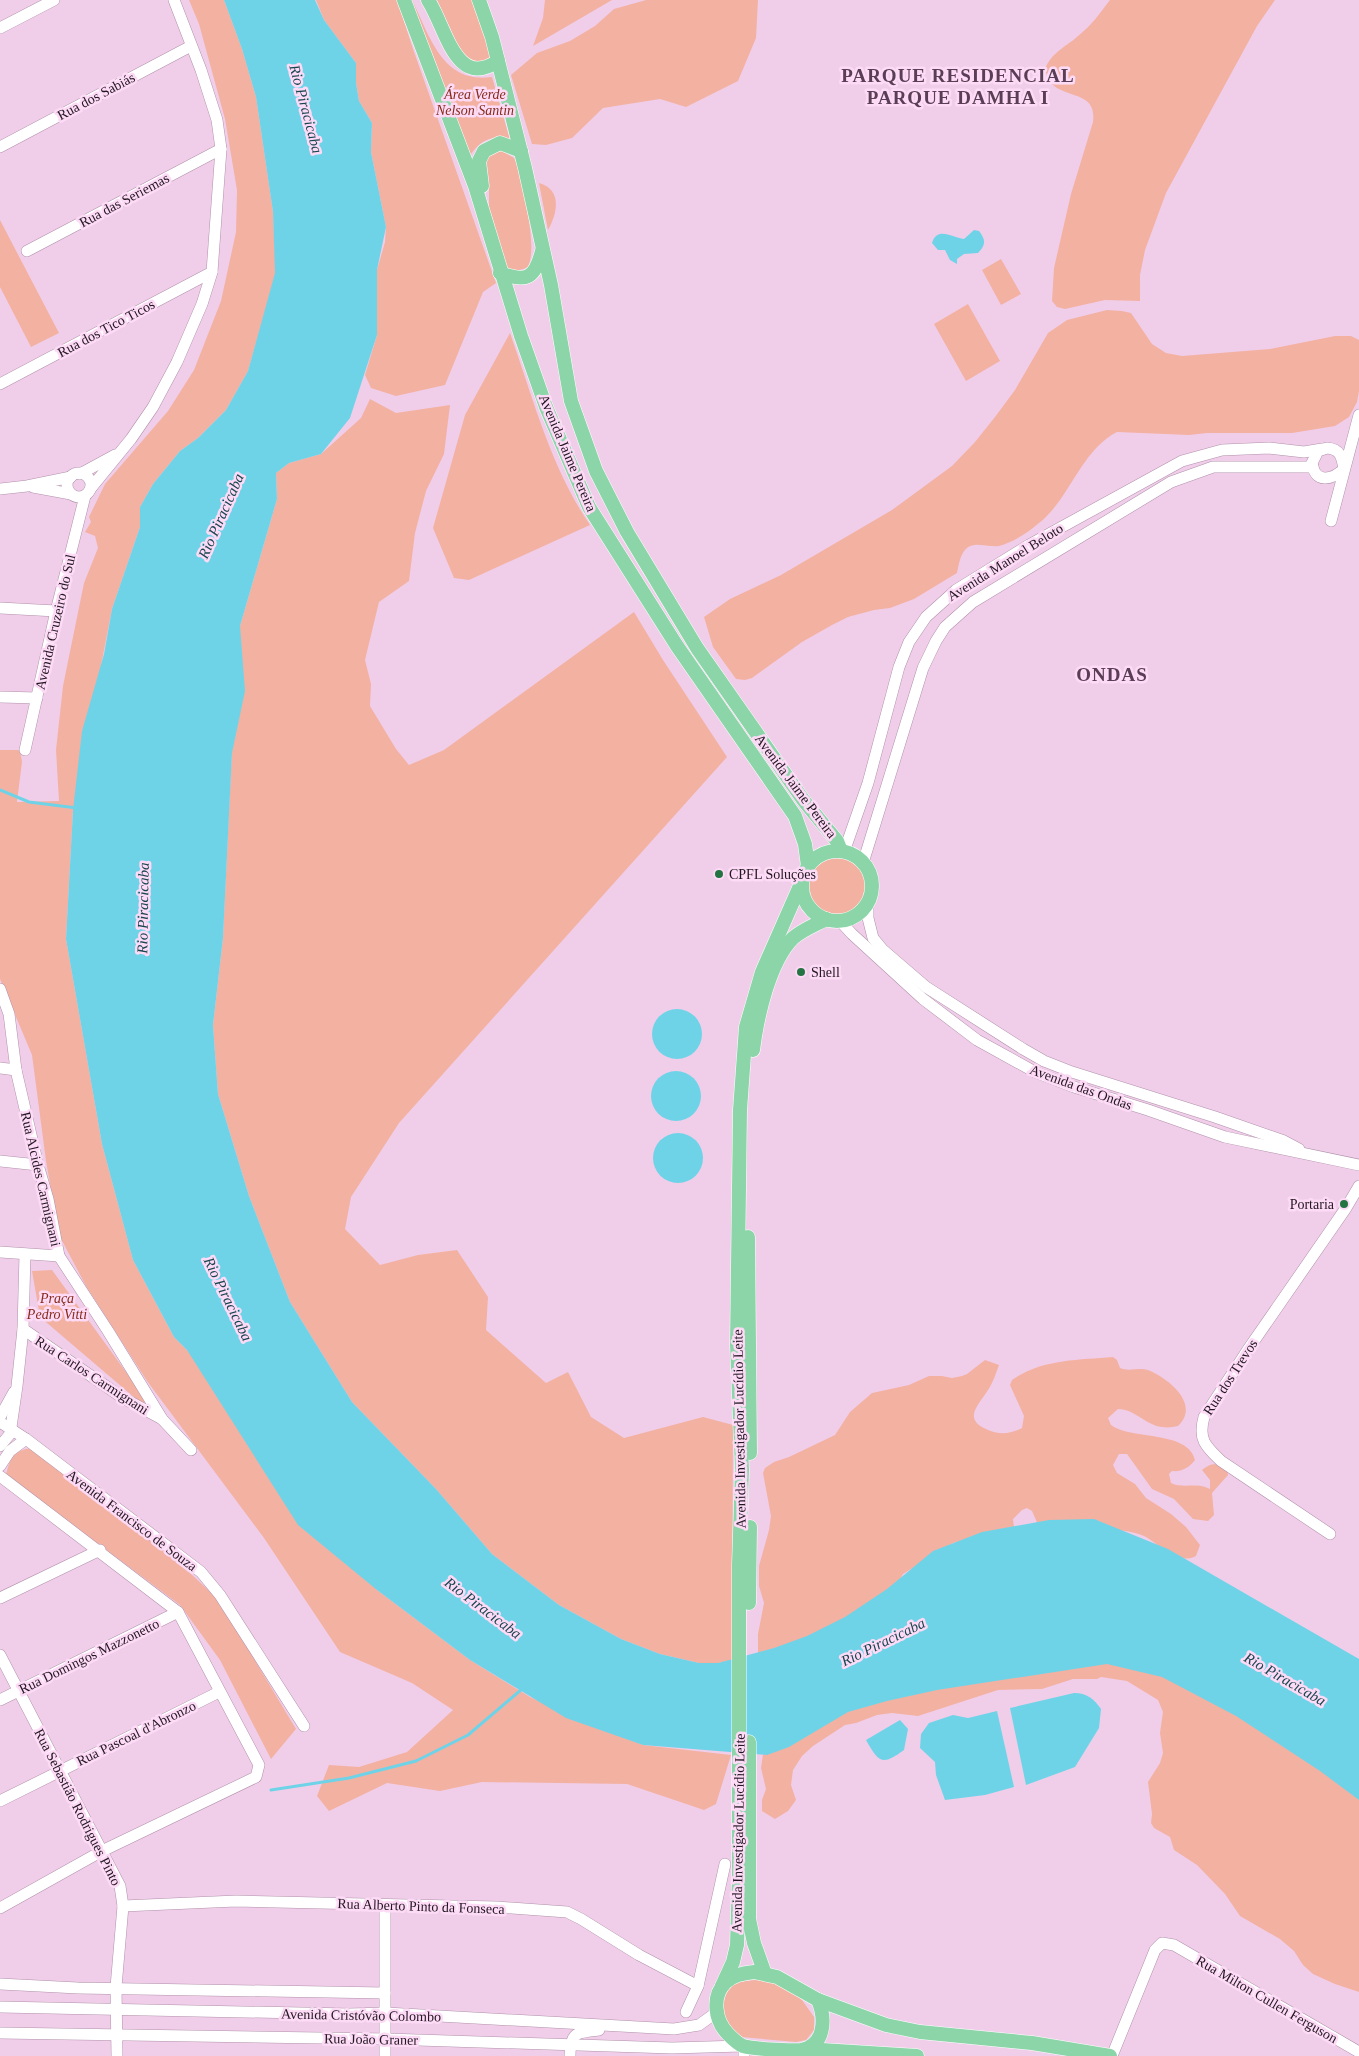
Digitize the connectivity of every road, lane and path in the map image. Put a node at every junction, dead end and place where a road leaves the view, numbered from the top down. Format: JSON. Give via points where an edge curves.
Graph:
{"nodes":[{"id":1,"x":54,"y":0,"type":"edge"},
{"id":2,"x":174,"y":0,"type":"edge"},
{"id":3,"x":404,"y":0,"type":"edge"},
{"id":4,"x":428,"y":0,"type":"edge"},
{"id":5,"x":479,"y":0,"type":"edge"},
{"id":6,"x":0,"y":28,"type":"edge"},
{"id":7,"x":191,"y":46,"type":"junction"},
{"id":8,"x":498,"y":61,"type":"junction"},
{"id":9,"x":0,"y":147,"type":"edge"},
{"id":10,"x":221,"y":149,"type":"junction"},
{"id":11,"x":521,"y":151,"type":"junction"},
{"id":12,"x":485,"y":215,"type":"junction"},
{"id":13,"x":543,"y":250,"type":"junction"},
{"id":14,"x":27,"y":251,"type":"dead end"},
{"id":15,"x":212,"y":272,"type":"junction"},
{"id":16,"x":500,"y":273,"type":"junction"},
{"id":17,"x":0,"y":384,"type":"edge"},
{"id":18,"x":1359,"y":414,"type":"edge"},
{"id":19,"x":1322,"y":449,"type":"junction"},
{"id":20,"x":121,"y":452,"type":"junction"},
{"id":21,"x":1313,"y":467,"type":"junction"},
{"id":22,"x":1344,"y":470,"type":"junction"},
{"id":23,"x":76,"y":475,"type":"junction"},
{"id":24,"x":26,"y":486,"type":"junction"},
{"id":25,"x":0,"y":489,"type":"edge"},
{"id":26,"x":88,"y":492,"type":"junction"},
{"id":27,"x":71,"y":494,"type":"junction"},
{"id":28,"x":1331,"y":521,"type":"dead end"},
{"id":29,"x":0,"y":608,"type":"edge"},
{"id":30,"x":56,"y":611,"type":"junction"},
{"id":31,"x":0,"y":697,"type":"edge"},
{"id":32,"x":37,"y":698,"type":"junction"},
{"id":33,"x":25,"y":750,"type":"dead end"},
{"id":34,"x":843,"y":852,"type":"junction"},
{"id":35,"x":863,"y":863,"type":"junction"},
{"id":36,"x":808,"y":866,"type":"junction"},
{"id":37,"x":802,"y":879,"type":"junction"},
{"id":38,"x":868,"y":900,"type":"junction"},
{"id":39,"x":833,"y":920,"type":"junction"},
{"id":40,"x":0,"y":989,"type":"edge"},
{"id":41,"x":968,"y":1032,"type":"junction"},
{"id":42,"x":1033,"y":1054,"type":"junction"},
{"id":43,"x":0,"y":1068,"type":"edge"},
{"id":44,"x":16,"y":1070,"type":"junction"},
{"id":45,"x":1162,"y":1115,"type":"junction"},
{"id":46,"x":1215,"y":1117,"type":"junction"},
{"id":47,"x":1225,"y":1137,"type":"junction"},
{"id":48,"x":1284,"y":1141,"type":"junction"},
{"id":49,"x":1306,"y":1154,"type":"junction"},
{"id":50,"x":0,"y":1161,"type":"edge"},
{"id":51,"x":38,"y":1165,"type":"junction"},
{"id":52,"x":1359,"y":1165,"type":"edge"},
{"id":53,"x":1359,"y":1186,"type":"edge"},
{"id":54,"x":0,"y":1252,"type":"edge"},
{"id":55,"x":25,"y":1254,"type":"junction"},
{"id":56,"x":59,"y":1256,"type":"junction"},
{"id":57,"x":23,"y":1329,"type":"junction"},
{"id":58,"x":17,"y":1386,"type":"junction"},
{"id":59,"x":0,"y":1417,"type":"edge"},
{"id":60,"x":162,"y":1419,"type":"junction"},
{"id":61,"x":0,"y":1422,"type":"edge"},
{"id":62,"x":11,"y":1429,"type":"junction"},
{"id":63,"x":26,"y":1439,"type":"junction"},
{"id":64,"x":0,"y":1446,"type":"edge"},
{"id":65,"x":191,"y":1450,"type":"dead end"},
{"id":66,"x":0,"y":1466,"type":"edge"},
{"id":67,"x":0,"y":1476,"type":"edge"},
{"id":68,"x":1330,"y":1534,"type":"dead end"},
{"id":69,"x":100,"y":1550,"type":"junction"},
{"id":70,"x":0,"y":1598,"type":"edge"},
{"id":71,"x":178,"y":1612,"type":"junction"},
{"id":72,"x":744,"y":1642,"type":"junction"},
{"id":73,"x":0,"y":1655,"type":"edge"},
{"id":74,"x":19,"y":1691,"type":"junction"},
{"id":75,"x":219,"y":1692,"type":"junction"},
{"id":76,"x":0,"y":1700,"type":"edge"},
{"id":77,"x":304,"y":1726,"type":"dead end"},
{"id":78,"x":745,"y":1769,"type":"junction"},
{"id":79,"x":59,"y":1771,"type":"junction"},
{"id":80,"x":0,"y":1801,"type":"edge"},
{"id":81,"x":102,"y":1851,"type":"junction"},
{"id":82,"x":725,"y":1864,"type":"dead end"},
{"id":83,"x":124,"y":1906,"type":"junction"},
{"id":84,"x":384,"y":1906,"type":"junction"},
{"id":85,"x":0,"y":1908,"type":"edge"},
{"id":86,"x":765,"y":1974,"type":"junction"},
{"id":87,"x":0,"y":1984,"type":"edge"},
{"id":88,"x":698,"y":1986,"type":"junction"},
{"id":89,"x":722,"y":1986,"type":"junction"},
{"id":90,"x":116,"y":1988,"type":"junction"},
{"id":91,"x":384,"y":1993,"type":"junction"},
{"id":92,"x":818,"y":2000,"type":"junction"},
{"id":93,"x":0,"y":2007,"type":"edge"},
{"id":94,"x":117,"y":2010,"type":"junction"},
{"id":95,"x":686,"y":2012,"type":"dead end"},
{"id":96,"x":717,"y":2012,"type":"junction"},
{"id":97,"x":386,"y":2013,"type":"junction"},
{"id":98,"x":617,"y":2025,"type":"junction"},
{"id":99,"x":0,"y":2033,"type":"edge"},
{"id":100,"x":118,"y":2034,"type":"junction"},
{"id":101,"x":386,"y":2039,"type":"junction"},
{"id":102,"x":743,"y":2049,"type":"edge"},
{"id":103,"x":806,"y":2049,"type":"junction"},
{"id":104,"x":570,"y":2051,"type":"edge"},
{"id":105,"x":1359,"y":2052,"type":"edge"},
{"id":106,"x":117,"y":2056,"type":"edge"},
{"id":107,"x":385,"y":2056,"type":"edge"},
{"id":108,"x":918,"y":2056,"type":"edge"},
{"id":109,"x":1111,"y":2056,"type":"edge"}],
"edges":[{"from":1,"to":6,"type":"street"},
{"from":2,"to":7,"type":"street","name":"Avenida Cruzeiro do Sul"},
{"from":3,"to":12,"type":"main road","name":"Avenida Jaime Pereira"},
{"from":4,"to":8,"type":"main road","via":[[456,57],[464,65],[474,70]]},
{"from":5,"to":8,"type":"main road","name":"Avenida Jaime Pereira"},
{"from":7,"to":9,"type":"street","name":"Rua dos Sabiás"},
{"from":7,"to":10,"type":"street","name":"Avenida Cruzeiro do Sul","via":[[216,120]]},
{"from":8,"to":11,"type":"main road","name":"Avenida Jaime Pereira"},
{"from":10,"to":14,"type":"street","name":"Rua das Seriemas"},
{"from":10,"to":15,"type":"street","name":"Avenida Cruzeiro do Sul"},
{"from":11,"to":12,"type":"main road","via":[[500,143],[484,150],[479,161]]},
{"from":11,"to":13,"type":"main road","name":"Avenida Jaime Pereira"},
{"from":12,"to":16,"type":"main road","name":"Avenida Jaime Pereira"},
{"from":13,"to":16,"type":"main road","via":[[537,269],[525,278]]},
{"from":13,"to":34,"type":"main road","name":"Avenida Jaime Pereira","via":[[571,401],[596,471],[627,532],[697,648]]},
{"from":15,"to":17,"type":"street","name":"Rua dos Tico Ticos"},
{"from":15,"to":20,"type":"street","name":"Avenida Cruzeiro do Sul","via":[[177,362],[153,407]]},
{"from":16,"to":36,"type":"main road","name":"Avenida Jaime Pereira","via":[[546,407],[589,507],[677,646],[795,816],[806,844]]},
{"from":18,"to":22,"type":"street"},
{"from":19,"to":21,"type":"street","via":[[1315,454]]},
{"from":19,"to":22,"type":"street","via":[[1337,450],[1343,459]]},
{"from":19,"to":34,"type":"street","name":"Avenida Manoel Beloto","via":[[1304,452],[1269,448],[1222,450],[1182,460],[1029,544],[956,590],[926,617],[909,642],[899,667],[868,783]]},
{"from":20,"to":23,"type":"street","name":"Avenida Cruzeiro do Sul"},
{"from":20,"to":26,"type":"street","name":"Avenida Cruzeiro do Sul"},
{"from":21,"to":22,"type":"street","via":[[1319,476],[1329,479]]},
{"from":21,"to":35,"type":"street","name":"Avenida Manoel Beloto","via":[[1213,467],[1192,473],[1171,482],[990,590],[956,616],[936,641],[923,668]]},
{"from":22,"to":28,"type":"street"},
{"from":23,"to":24,"type":"street","name":"Avenida Cruzeiro do Sul"},
{"from":23,"to":26,"type":"street","via":[[89,478]]},
{"from":23,"to":27,"type":"street","via":[[67,486]]},
{"from":24,"to":25,"type":"street"},
{"from":24,"to":27,"type":"street"},
{"from":26,"to":27,"type":"street","via":[[81,497]]},
{"from":26,"to":30,"type":"street","name":"Avenida Cruzeiro do Sul"},
{"from":29,"to":30,"type":"street"},
{"from":30,"to":32,"type":"street","name":"Avenida Cruzeiro do Sul"},
{"from":31,"to":32,"type":"street"},
{"from":32,"to":33,"type":"street","name":"Avenida Cruzeiro do Sul"},
{"from":34,"to":35,"type":"main road"},
{"from":34,"to":36,"type":"main road","via":[[823,854]]},
{"from":35,"to":38,"type":"main road","via":[[870,874],[872,888]]},
{"from":36,"to":37,"type":"main road"},
{"from":37,"to":39,"type":"main road","via":[[804,899],[813,912]]},
{"from":37,"to":72,"type":"main road","name":"Avenida Investigador Lucídio Leite","via":[[762,972],[746,1027],[740,1110],[737,1345]]},
{"from":38,"to":39,"type":"main road","via":[[857,914]]},
{"from":38,"to":42,"type":"street","name":"Avenida das Ondas","via":[[873,938],[883,950],[950,1003]]},
{"from":39,"to":41,"type":"street","name":"Avenida das Ondas","via":[[923,999]]},
{"from":39,"to":72,"type":"main road","name":"Avenida Investigador Lucídio Leite","via":[[792,939],[776,962],[762,1006],[753,1057],[748,1118],[751,1475]]},
{"from":40,"to":44,"type":"street","name":"Rua Alcides Carmignani","via":[[9,1014]]},
{"from":41,"to":42,"type":"street","via":[[1022,1058]]},
{"from":41,"to":45,"type":"street","name":"Avenida das Ondas","via":[[1035,1072]]},
{"from":42,"to":46,"type":"street","name":"Avenida das Ondas","via":[[1072,1072]]},
{"from":43,"to":44,"type":"street"},
{"from":44,"to":51,"type":"street","name":"Rua Alcides Carmignani"},
{"from":45,"to":46,"type":"street","via":[[1206,1124]]},
{"from":45,"to":47,"type":"street","name":"Avenida das Ondas"},
{"from":46,"to":48,"type":"street","name":"Avenida das Ondas"},
{"from":47,"to":48,"type":"street","via":[[1234,1134],[1272,1142]]},
{"from":47,"to":49,"type":"street","name":"Avenida das Ondas"},
{"from":48,"to":49,"type":"street","name":"Avenida das Ondas"},
{"from":49,"to":52,"type":"street","name":"Avenida das Ondas"},
{"from":50,"to":51,"type":"street"},
{"from":51,"to":56,"type":"street","name":"Rua Alcides Carmignani"},
{"from":53,"to":68,"type":"street","name":"Rua dos Trevos","via":[[1204,1417],[1201,1434],[1206,1448],[1221,1461]]},
{"from":54,"to":55,"type":"street"},
{"from":55,"to":56,"type":"street"},
{"from":55,"to":57,"type":"street"},
{"from":56,"to":60,"type":"street","name":"Rua Alcides Carmignani"},
{"from":57,"to":58,"type":"street"},
{"from":57,"to":60,"type":"street","name":"Rua Carlos Carmignani","via":[[123,1398]]},
{"from":58,"to":59,"type":"street"},
{"from":58,"to":62,"type":"street"},
{"from":60,"to":65,"type":"street","name":"Rua Alcides Carmignani"},
{"from":61,"to":62,"type":"street","name":"Avenida Francisco de Souza"},
{"from":62,"to":63,"type":"street","name":"Avenida Francisco de Souza"},
{"from":62,"to":64,"type":"street"},
{"from":63,"to":66,"type":"street","via":[[10,1451]]},
{"from":63,"to":77,"type":"street","name":"Avenida Francisco de Souza","via":[[201,1572],[220,1595]]},
{"from":67,"to":69,"type":"street"},
{"from":69,"to":70,"type":"street"},
{"from":69,"to":71,"type":"street"},
{"from":71,"to":74,"type":"street","name":"Rua Domingos Mazzonetto"},
{"from":71,"to":75,"type":"street"},
{"from":72,"to":78,"type":"main road","name":"Avenida Investigador Lucídio Leite"},
{"from":73,"to":74,"type":"street","name":"Rua Sebastião Rodrigues Pinto"},
{"from":74,"to":76,"type":"street","name":"Rua Domingos Mazzonetto"},
{"from":74,"to":79,"type":"street","name":"Rua Sebastião Rodrigues Pinto"},
{"from":75,"to":79,"type":"street","name":"Rua Pascoal d'Abronzo"},
{"from":75,"to":81,"type":"street","via":[[259,1765],[256,1777]]},
{"from":78,"to":86,"type":"main road","name":"Avenida Investigador Lucídio Leite","via":[[749,1919]]},
{"from":78,"to":89,"type":"main road","name":"Avenida Investigador Lucídio Leite","via":[[737,1945]]},
{"from":79,"to":80,"type":"street","name":"Rua Pascoal d'Abronzo"},
{"from":79,"to":81,"type":"street","name":"Rua Sebastião Rodrigues Pinto"},
{"from":81,"to":83,"type":"street","name":"Rua Sebastião Rodrigues Pinto","via":[[120,1886]]},
{"from":81,"to":85,"type":"street"},
{"from":82,"to":88,"type":"street"},
{"from":83,"to":84,"type":"street","name":"Rua Alberto Pinto da Fonseca","via":[[236,1901]]},
{"from":83,"to":90,"type":"street","name":"Rua Sebastião Rodrigues Pinto"},
{"from":84,"to":88,"type":"street","name":"Rua Alberto Pinto da Fonseca","via":[[497,1907],[567,1912]]},
{"from":84,"to":91,"type":"street"},
{"from":86,"to":89,"type":"main road","via":[[740,1974]]},
{"from":86,"to":92,"type":"main road","via":[[777,1977]]},
{"from":87,"to":90,"type":"street","name":"Avenida Cristóvão Colombo"},
{"from":88,"to":95,"type":"street"},
{"from":89,"to":96,"type":"main road","via":[[716,2002]]},
{"from":90,"to":91,"type":"street","name":"Avenida Cristóvão Colombo"},
{"from":90,"to":94,"type":"street","name":"Rua Sebastião Rodrigues Pinto"},
{"from":91,"to":97,"type":"street"},
{"from":92,"to":103,"type":"main road","via":[[822,2029],[815,2043]]},
{"from":92,"to":109,"type":"main road","via":[[886,2025],[920,2032],[1032,2043]]},
{"from":93,"to":94,"type":"street","name":"Avenida Cristóvão Colombo"},
{"from":94,"to":97,"type":"street","name":"Avenida Cristóvão Colombo"},
{"from":94,"to":100,"type":"street","name":"Rua Sebastião Rodrigues Pinto"},
{"from":96,"to":98,"type":"street","name":"Avenida Cristóvão Colombo","via":[[705,2022],[688,2028]]},
{"from":96,"to":102,"type":"main road","via":[[724,2030]]},
{"from":97,"to":98,"type":"street","name":"Avenida Cristóvão Colombo"},
{"from":97,"to":101,"type":"street"},
{"from":98,"to":104,"type":"street","via":[[576,2033]]},
{"from":99,"to":100,"type":"street","name":"Rua João Graner"},
{"from":100,"to":101,"type":"street","name":"Rua João Graner"},
{"from":100,"to":106,"type":"street","name":"Rua Sebastião Rodrigues Pinto"},
{"from":101,"to":104,"type":"street","name":"Rua João Graner"},
{"from":101,"to":107,"type":"street"},
{"from":102,"to":103,"type":"main road"},
{"from":102,"to":104,"type":"street","name":"Rua João Graner"},
{"from":103,"to":108,"type":"main road"},
{"from":105,"to":109,"type":"street","name":"Rua Milton Cullen Ferguson","via":[[1174,1945],[1162,1943],[1155,1950]]}]}
